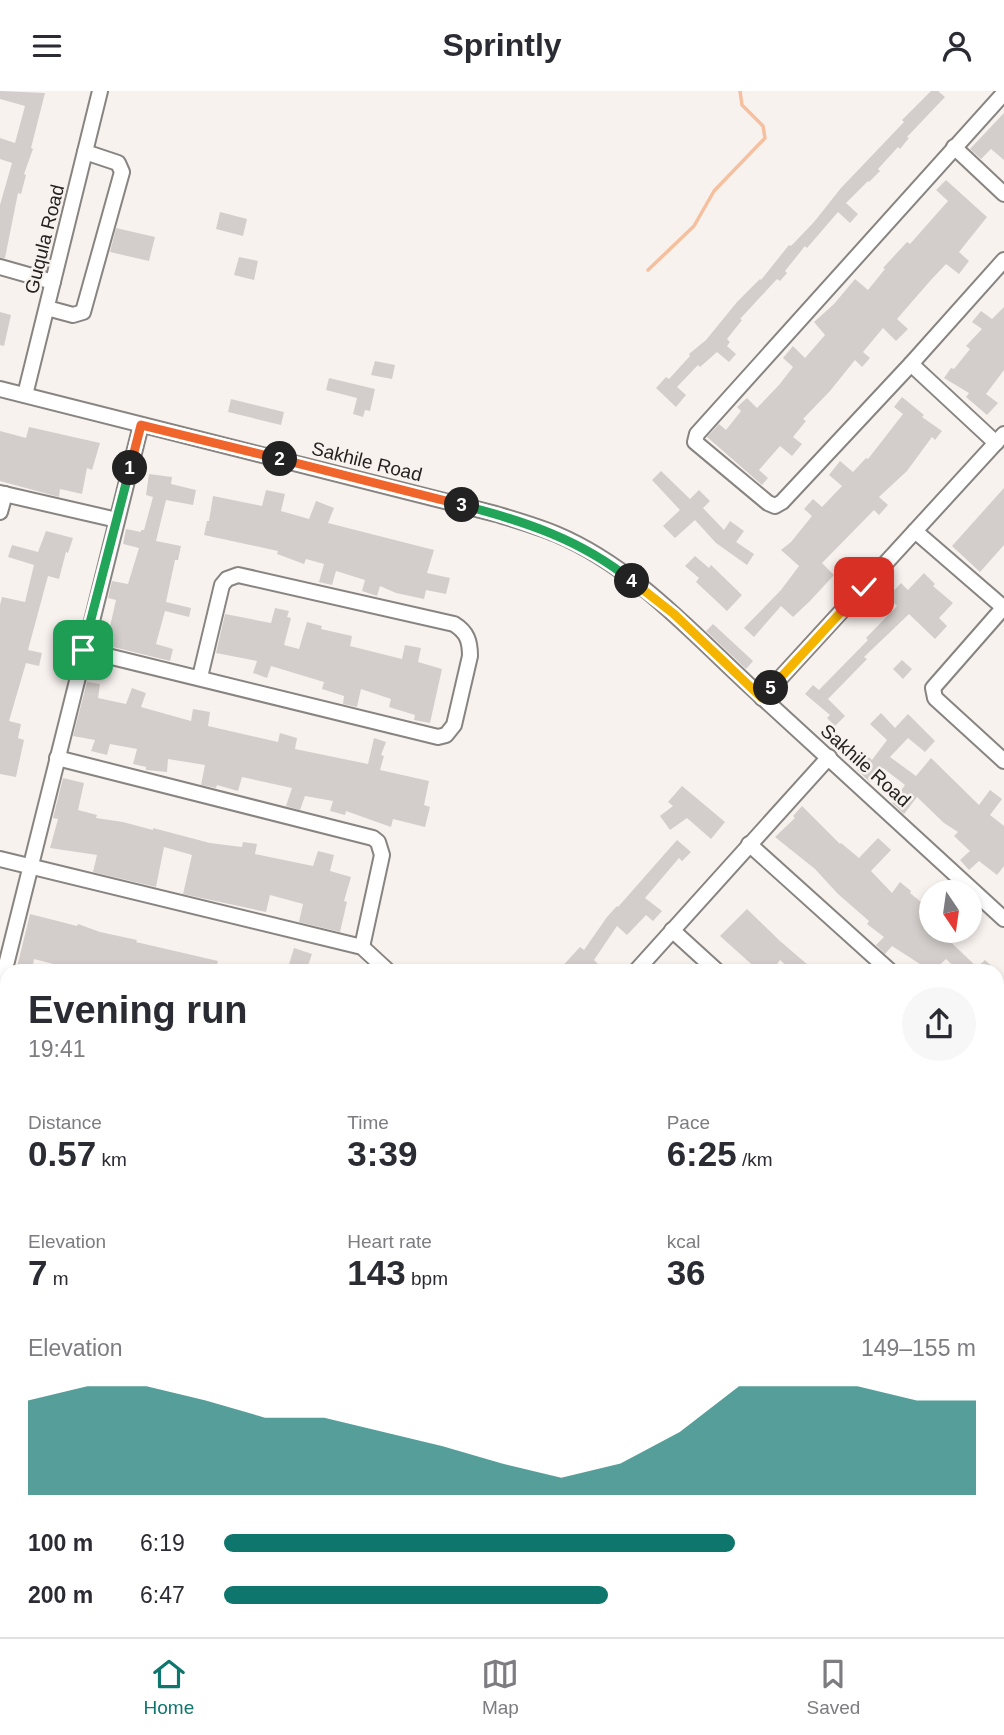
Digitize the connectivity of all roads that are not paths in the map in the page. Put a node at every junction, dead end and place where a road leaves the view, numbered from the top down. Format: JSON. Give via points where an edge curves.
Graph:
{"nodes":[{"id":1,"x":100,"y":91,"type":"edge"},
{"id":2,"x":1004,"y":93,"type":"edge"},
{"id":3,"x":954,"y":148,"type":"junction"},
{"id":4,"x":85,"y":152,"type":"junction"},
{"id":5,"x":1004,"y":194,"type":"edge"},
{"id":6,"x":1004,"y":260,"type":"edge"},
{"id":7,"x":0,"y":267,"type":"edge"},
{"id":8,"x":53,"y":282,"type":"junction"},
{"id":9,"x":47,"y":308,"type":"junction"},
{"id":10,"x":911,"y":364,"type":"junction"},
{"id":11,"x":0,"y":389,"type":"edge"},
{"id":12,"x":25,"y":395,"type":"junction"},
{"id":13,"x":141,"y":425,"type":"junction"},
{"id":14,"x":1000,"y":439,"type":"edge"},
{"id":15,"x":2,"y":493,"type":"edge"},
{"id":16,"x":0,"y":512,"type":"edge"},
{"id":17,"x":117,"y":520,"type":"junction"},
{"id":18,"x":915,"y":531,"type":"junction"},
{"id":19,"x":1004,"y":607,"type":"edge"},
{"id":20,"x":83,"y":650,"type":"junction"},
{"id":21,"x":200,"y":677,"type":"junction"},
{"id":22,"x":762,"y":698,"type":"junction"},
{"id":23,"x":829,"y":757,"type":"junction"},
{"id":24,"x":57,"y":758,"type":"junction"},
{"id":25,"x":1004,"y":761,"type":"edge"},
{"id":26,"x":749,"y":843,"type":"junction"},
{"id":27,"x":0,"y":859,"type":"edge"},
{"id":28,"x":30,"y":866,"type":"junction"},
{"id":29,"x":1004,"y":919,"type":"edge"},
{"id":30,"x":672,"y":930,"type":"junction"},
{"id":31,"x":362,"y":947,"type":"junction"},
{"id":32,"x":7,"y":964,"type":"edge"},
{"id":33,"x":380,"y":964,"type":"edge"},
{"id":34,"x":642,"y":964,"type":"edge"},
{"id":35,"x":709,"y":964,"type":"edge"},
{"id":36,"x":882,"y":964,"type":"edge"}],
"edges":[{"from":1,"to":4,"type":"street","name":"Guqula Road"},
{"from":2,"to":3,"type":"street"},
{"from":3,"to":5,"type":"street"},
{"from":3,"to":10,"type":"street","via":[[697,434],[695,442],[775,506]]},
{"from":4,"to":8,"type":"street","name":"Guqula Road"},
{"from":4,"to":9,"type":"street","via":[[118,163],[122,172],[83,312],[73,315]]},
{"from":6,"to":10,"type":"street"},
{"from":7,"to":8,"type":"street"},
{"from":8,"to":9,"type":"street","name":"Guqula Road"},
{"from":9,"to":12,"type":"street","name":"Guqula Road"},
{"from":10,"to":14,"type":"street"},
{"from":11,"to":12,"type":"street","name":"Sakhile Road"},
{"from":12,"to":13,"type":"street","name":"Sakhile Road"},
{"from":13,"to":17,"type":"street"},
{"from":13,"to":22,"type":"street","name":"Sakhile Road","via":[[496,514],[558,535],[642,588]]},
{"from":14,"to":18,"type":"street"},
{"from":15,"to":16,"type":"street"},
{"from":15,"to":17,"type":"street"},
{"from":17,"to":20,"type":"street"},
{"from":18,"to":19,"type":"street"},
{"from":18,"to":22,"type":"street"},
{"from":19,"to":25,"type":"street","via":[[932,692]]},
{"from":20,"to":21,"type":"street"},
{"from":20,"to":24,"type":"street"},
{"from":21,"to":21,"type":"street","via":[[438,737],[454,725],[470,646],[463,629],[454,624],[245,575],[232,576],[222,585]]},
{"from":22,"to":23,"type":"street","name":"Sakhile Road"},
{"from":23,"to":26,"type":"street"},
{"from":23,"to":29,"type":"street","name":"Sakhile Road"},
{"from":24,"to":28,"type":"street"},
{"from":24,"to":31,"type":"street","via":[[373,838],[382,855]]},
{"from":26,"to":30,"type":"street"},
{"from":26,"to":36,"type":"street"},
{"from":27,"to":28,"type":"street"},
{"from":28,"to":31,"type":"street"},
{"from":28,"to":32,"type":"street"},
{"from":30,"to":34,"type":"street"},
{"from":30,"to":35,"type":"street"},
{"from":31,"to":33,"type":"street"}]}
